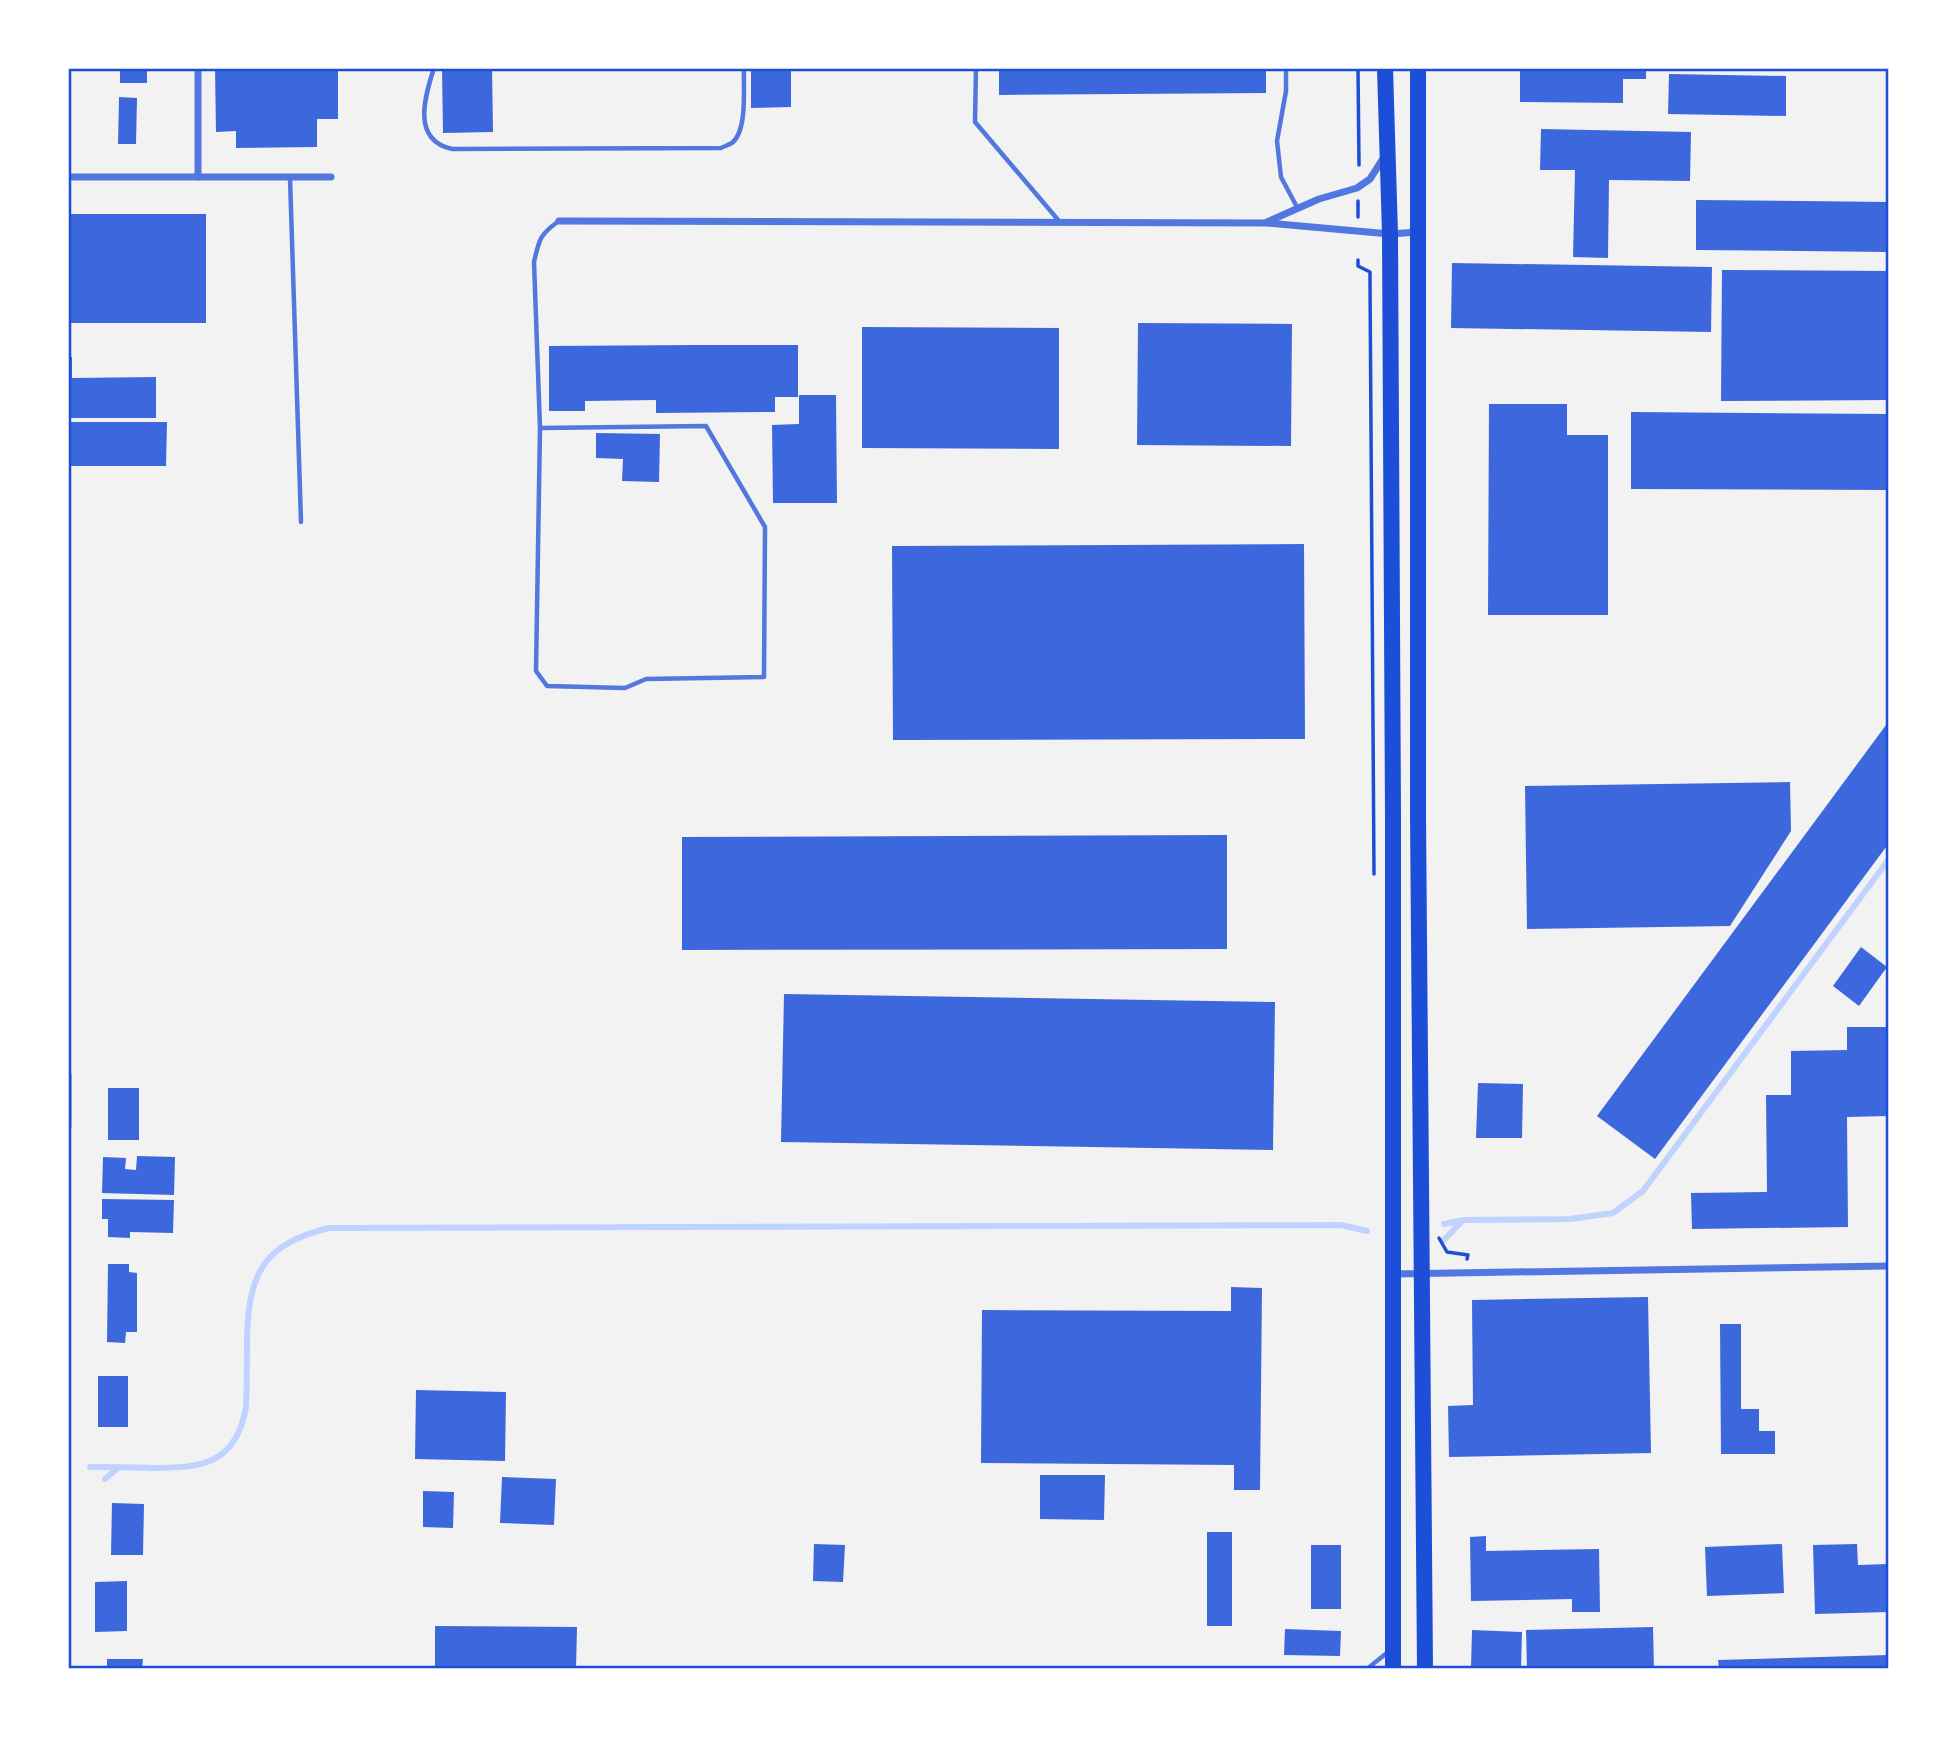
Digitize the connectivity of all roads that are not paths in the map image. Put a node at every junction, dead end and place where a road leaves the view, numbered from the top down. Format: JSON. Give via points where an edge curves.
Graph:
{"nodes":[{"id":1,"x":198,"y":68,"type":"edge"},
{"id":2,"x":434,"y":68,"type":"edge"},
{"id":3,"x":744,"y":68,"type":"edge"},
{"id":4,"x":976,"y":68,"type":"edge"},
{"id":5,"x":1286,"y":68,"type":"edge"},
{"id":6,"x":1385,"y":68,"type":"edge"},
{"id":7,"x":1418,"y":68,"type":"edge"},
{"id":8,"x":1388,"y":151,"type":"junction"},
{"id":9,"x":68,"y":177,"type":"edge"},
{"id":10,"x":198,"y":177,"type":"junction"},
{"id":11,"x":290,"y":177,"type":"junction"},
{"id":12,"x":331,"y":177,"type":"dead end"},
{"id":13,"x":1298,"y":209,"type":"junction"},
{"id":14,"x":559,"y":221,"type":"joint"},
{"id":15,"x":1059,"y":222,"type":"junction"},
{"id":16,"x":1267,"y":223,"type":"junction"},
{"id":17,"x":1419,"y":232,"type":"junction"},
{"id":18,"x":1390,"y":234,"type":"junction"},
{"id":19,"x":540,"y":428,"type":"junction"},
{"id":20,"x":301,"y":522,"type":"dead end"},
{"id":21,"x":1393,"y":815,"type":"junction"},
{"id":22,"x":1418,"y":816,"type":"junction"},
{"id":23,"x":68,"y":1075,"type":"edge"},
{"id":24,"x":68,"y":1126,"type":"edge"},
{"id":25,"x":1889,"y":1266,"type":"edge"},
{"id":26,"x":1422,"y":1273,"type":"junction"},
{"id":27,"x":1393,"y":1274,"type":"junction"},
{"id":28,"x":1393,"y":1647,"type":"junction"},
{"id":29,"x":1367,"y":1669,"type":"edge"},
{"id":30,"x":1393,"y":1669,"type":"edge"},
{"id":31,"x":1425,"y":1669,"type":"edge"}],
"edges":[{"from":1,"to":10,"type":"street"},
{"from":2,"to":3,"type":"lane","via":[[424,120],[431,138],[452,149],[721,148],[732,144],[741,127]]},
{"from":4,"to":15,"type":"lane","via":[[975,122]]},
{"from":5,"to":13,"type":"lane","via":[[1277,141],[1281,177]]},
{"from":6,"to":8,"type":"highway"},
{"from":7,"to":17,"type":"highway"},
{"from":8,"to":13,"type":"street","via":[[1370,179],[1357,188]]},
{"from":8,"to":18,"type":"highway"},
{"from":9,"to":10,"type":"street"},
{"from":10,"to":11,"type":"street"},
{"from":11,"to":12,"type":"street"},
{"from":11,"to":20,"type":"lane"},
{"from":13,"to":16,"type":"street"},
{"from":14,"to":15,"type":"street"},
{"from":14,"to":19,"type":"lane","via":[[539,239],[534,262]]},
{"from":15,"to":16,"type":"street"},
{"from":16,"to":18,"type":"street"},
{"from":17,"to":18,"type":"street"},
{"from":17,"to":22,"type":"highway"},
{"from":18,"to":21,"type":"highway"},
{"from":19,"to":19,"type":"lane","via":[[706,426],[765,527],[764,677],[646,679],[625,688],[547,686],[537,671]]},
{"from":21,"to":22,"type":"highway"},
{"from":21,"to":27,"type":"highway"},
{"from":22,"to":26,"type":"highway"},
{"from":23,"to":24,"type":"street"},
{"from":25,"to":26,"type":"street"},
{"from":26,"to":27,"type":"street"},
{"from":26,"to":31,"type":"highway"},
{"from":27,"to":28,"type":"highway"},
{"from":28,"to":29,"type":"lane"},
{"from":28,"to":30,"type":"highway"}]}
